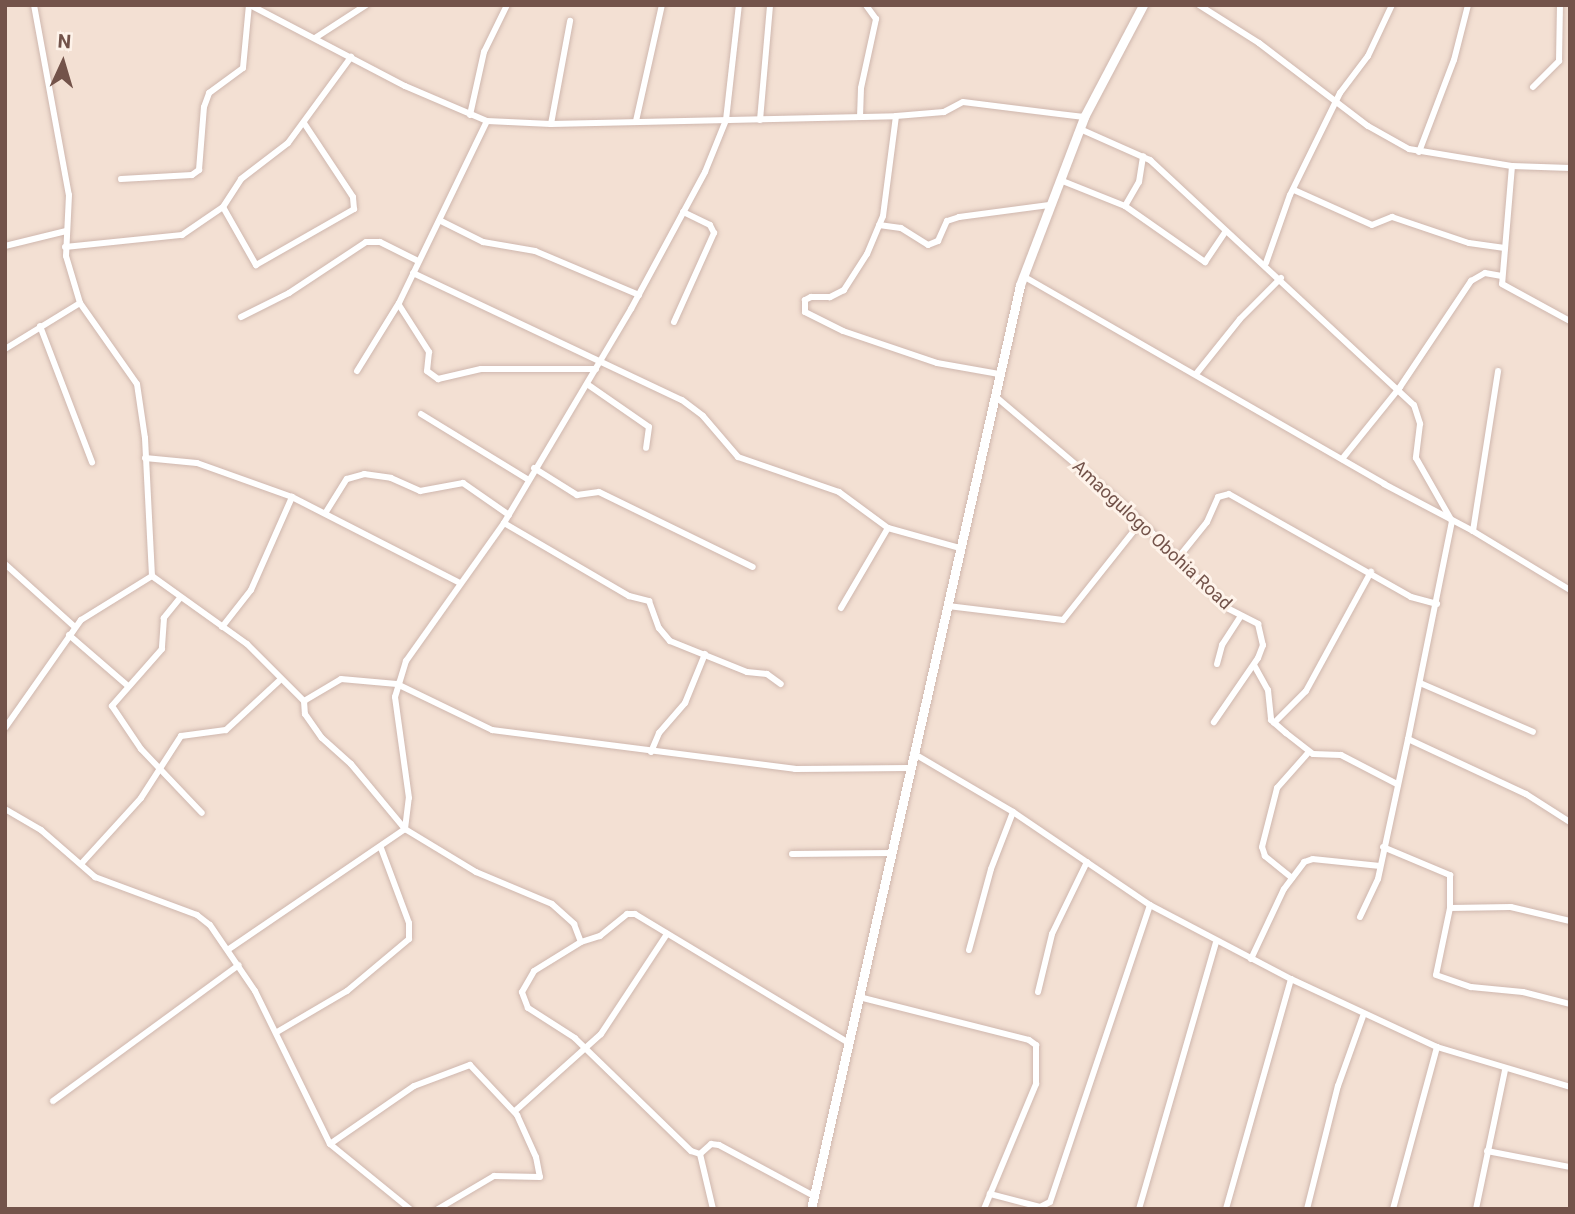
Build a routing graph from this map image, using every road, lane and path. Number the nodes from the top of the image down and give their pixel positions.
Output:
1 (34, 5) edge
2 (250, 5) edge
3 (366, 5) edge
4 (508, 5) edge
5 (662, 5) edge
6 (739, 5) edge
7 (770, 5) edge
8 (866, 5) edge
9 (1143, 5) edge
10 (1199, 5) edge
11 (1392, 5) edge
12 (1468, 5) edge
13 (1560, 5) edge
14 (570, 21) dead end
15 (315, 38) junction
16 (351, 57) junction
17 (1533, 87) dead end
18 (1338, 101) junction
19 (470, 116) junction
20 (896, 116) junction
21 (860, 117) junction
22 (1084, 117) junction
23 (726, 120) junction
24 (760, 120) junction
25 (487, 121) junction
26 (636, 121) junction
27 (304, 123) junction
28 (551, 124) junction
29 (1080, 128) junction
30 (1419, 152) junction
31 (1143, 156) junction
32 (1512, 166) junction
33 (1570, 168) edge
34 (121, 179) dead end
35 (1059, 180) junction
36 (1294, 190) junction
37 (1049, 205) junction
38 (1125, 206) junction
39 (223, 207) junction
40 (683, 212) junction
41 (441, 221) junction
42 (880, 225) junction
43 (66, 231) junction
44 (1225, 232) junction
45 (5, 246) edge
46 (65, 247) junction
47 (1505, 248) junction
48 (418, 261) junction
49 (1266, 263) junction
50 (413, 273) junction
51 (1023, 276) junction
52 (1502, 276) junction
53 (1281, 278) junction
54 (639, 295) junction
55 (80, 303) junction
56 (399, 303) junction
57 (241, 317) dead end
58 (1570, 321) edge
59 (674, 322) dead end
60 (40, 326) junction
61 (5, 349) edge
62 (602, 359) junction
63 (596, 369) junction
64 (357, 371) dead end
65 (1498, 371) dead end
66 (999, 374) junction
67 (1196, 374) junction
68 (587, 384) junction
69 (1400, 387) junction
70 (995, 396) junction
71 (421, 414) dead end
72 (646, 448) dead end
73 (145, 458) junction
74 (1342, 459) junction
75 (92, 462) dead end
76 (534, 468) junction
77 (527, 479) junction
78 (292, 497) junction
79 (326, 512) junction
80 (509, 515) junction
81 (1452, 521) junction
82 (1141, 522) junction
83 (504, 523) junction
84 (888, 528) junction
85 (1473, 531) junction
86 (960, 548) junction
87 (1178, 558) junction
88 (5, 564) edge
89 (753, 567) dead end
90 (1371, 572) junction
91 (152, 576) junction
92 (460, 583) junction
93 (1570, 590) edge
94 (180, 598) junction
95 (1437, 604) junction
96 (948, 606) junction
97 (841, 608) dead end
98 (1241, 616) junction
99 (75, 627) junction
100 (222, 627) junction
101 (69, 635) junction
102 (705, 654) junction
103 (1217, 664) dead end
104 (1254, 665) junction
105 (281, 679) junction
106 (1420, 683) junction
107 (397, 684) junction
108 (781, 684) dead end
109 (128, 686) junction
110 (304, 701) junction
111 (1214, 722) dead end
112 (1274, 723) junction
113 (5, 728) edge
114 (1533, 732) dead end
115 (1408, 739) junction
116 (651, 752) junction
117 (1309, 752) junction
118 (913, 753) junction
119 (909, 768) junction
120 (161, 771) junction
121 (1398, 784) junction
122 (5, 809) edge
123 (1013, 812) junction
124 (202, 813) dead end
125 (1570, 822) edge
126 (405, 830) junction
127 (1383, 847) junction
128 (382, 848) junction
129 (891, 853) junction
130 (792, 854) dead end
131 (1087, 862) junction
132 (81, 864) junction
133 (1380, 866) junction
134 (1292, 878) junction
135 (1150, 905) junction
136 (1450, 908) junction
137 (1360, 917) dead end
138 (1570, 920) edge
139 (667, 934) junction
140 (581, 942) junction
141 (1216, 943) junction
142 (229, 949) junction
143 (969, 950) dead end
144 (1251, 959) junction
145 (239, 965) junction
146 (1291, 979) junction
147 (1038, 992) dead end
148 (859, 997) junction
149 (1570, 1004) edge
150 (1363, 1016) junction
151 (277, 1032) junction
152 (849, 1043) junction
153 (1437, 1047) junction
154 (587, 1049) junction
155 (1506, 1070) junction
156 (1570, 1087) edge
157 (53, 1101) dead end
158 (514, 1111) junction
159 (330, 1144) junction
160 (1487, 1151) junction
161 (700, 1154) junction
162 (1570, 1167) edge
163 (990, 1194) junction
164 (814, 1196) junction
165 (407, 1206) edge
166 (1045, 1207) edge
167 (397, 1209) edge
168 (438, 1209) edge
169 (713, 1209) edge
170 (811, 1209) edge
171 (984, 1209) edge
172 (1139, 1209) edge
173 (1226, 1209) edge
174 (1307, 1209) edge
175 (1393, 1209) edge
176 (1476, 1209) edge

1 - 43 street
2 - 15 street
2 - 34 street
3 - 15 street
4 - 19 street
5 - 26 street
6 - 23 street
7 - 24 street
8 - 21 street
9 - 22 street
10 - 18 street
11 - 18 street
12 - 30 street
13 - 17 street
14 - 28 street
15 - 16 street
16 - 19 street
16 - 27 street
18 - 30 street
18 - 36 street
19 - 25 street
20 - 21 street
20 - 22 street
20 - 42 street
21 - 24 street
22 - 29 street
23 - 24 street
23 - 26 street
23 - 40 street
25 - 28 street
25 - 41 street
26 - 28 street
27 - 39 street
27 - 39 street
29 - 31 street
29 - 35 street
30 - 32 street
31 - 38 street
31 - 44 street
32 - 33 street
32 - 47 street
35 - 37 street
35 - 38 street
36 - 47 street
36 - 49 street
37 - 42 street
37 - 51 street
38 - 44 street
39 - 46 street
40 - 54 street
40 - 59 street
41 - 48 street
41 - 54 street
42 - 66 street
43 - 45 street
43 - 46 street
44 - 49 street
46 - 55 street
47 - 52 street
48 - 50 street
48 - 57 street
49 - 53 street
50 - 56 street
50 - 62 street
51 - 66 street
51 - 67 street
52 - 58 street
52 - 69 street
53 - 67 street
53 - 69 street
54 - 62 street
55 - 60 street
55 - 73 street
56 - 63 street
56 - 64 street
60 - 61 street
60 - 75 street
62 - 63 street
62 - 84 street
63 - 68 street
65 - 85 street
66 - 70 street
67 - 74 street
68 - 72 street
68 - 76 street
69 - 74 street
69 - 81 street
70 - 82 street, Amaogulogo Obohia Road
70 - 86 street
71 - 77 street
73 - 78 street
73 - 91 street
74 - 81 street
76 - 77 street
76 - 89 street
77 - 80 street
78 - 79 street
78 - 100 street
79 - 80 street
79 - 92 street
80 - 83 street
81 - 85 street
81 - 95 street
82 - 87 street, Amaogulogo Obohia Road
82 - 96 street
83 - 92 street
83 - 102 street
84 - 86 street
84 - 97 street
85 - 93 street
86 - 96 street
87 - 90 street
87 - 98 street, Amaogulogo Obohia Road
88 - 99 street
90 - 95 street
90 - 112 street
91 - 94 street
91 - 99 street
92 - 107 street
94 - 100 street
94 - 109 street
95 - 106 street
96 - 118 street
98 - 103 street
98 - 104 street, Amaogulogo Obohia Road
99 - 101 street
100 - 105 street
101 - 109 street
101 - 113 street
102 - 108 street
102 - 116 street
104 - 111 street, Amaogulogo Obohia Road
104 - 112 street
105 - 110 street
105 - 120 street
106 - 114 street
106 - 115 street
107 - 110 street
107 - 116 street
107 - 126 street
109 - 120 street
110 - 126 street
112 - 117 street
115 - 121 street
115 - 125 street
116 - 119 street
117 - 121 street
117 - 134 street
118 - 119 street
118 - 123 street
119 - 129 street
120 - 124 street
120 - 132 street
121 - 127 street
122 - 132 street
123 - 131 street
123 - 143 street
126 - 128 street
126 - 140 street
127 - 133 street
127 - 136 street
128 - 142 street
128 - 151 street
129 - 130 street
129 - 148 street
131 - 135 street
131 - 147 street
132 - 142 street
133 - 134 street
133 - 137 street
134 - 144 street
135 - 141 street
135 - 166 street
136 - 138 street
136 - 149 street
139 - 140 street
139 - 152 street
139 - 154 street
140 - 154 street
141 - 144 street
141 - 172 street
142 - 145 street
144 - 146 street
145 - 151 street
145 - 157 street
146 - 150 street
146 - 173 street
148 - 152 street
148 - 163 street
150 - 153 street
150 - 174 street
151 - 159 street
152 - 164 street
153 - 155 street
153 - 175 street
154 - 158 street
154 - 161 street
155 - 156 street
155 - 160 street
158 - 159 street
158 - 168 street
159 - 165 street
160 - 162 street
160 - 176 street
161 - 164 street
161 - 169 street
163 - 166 street
163 - 171 street
164 - 170 street
165 - 167 street

